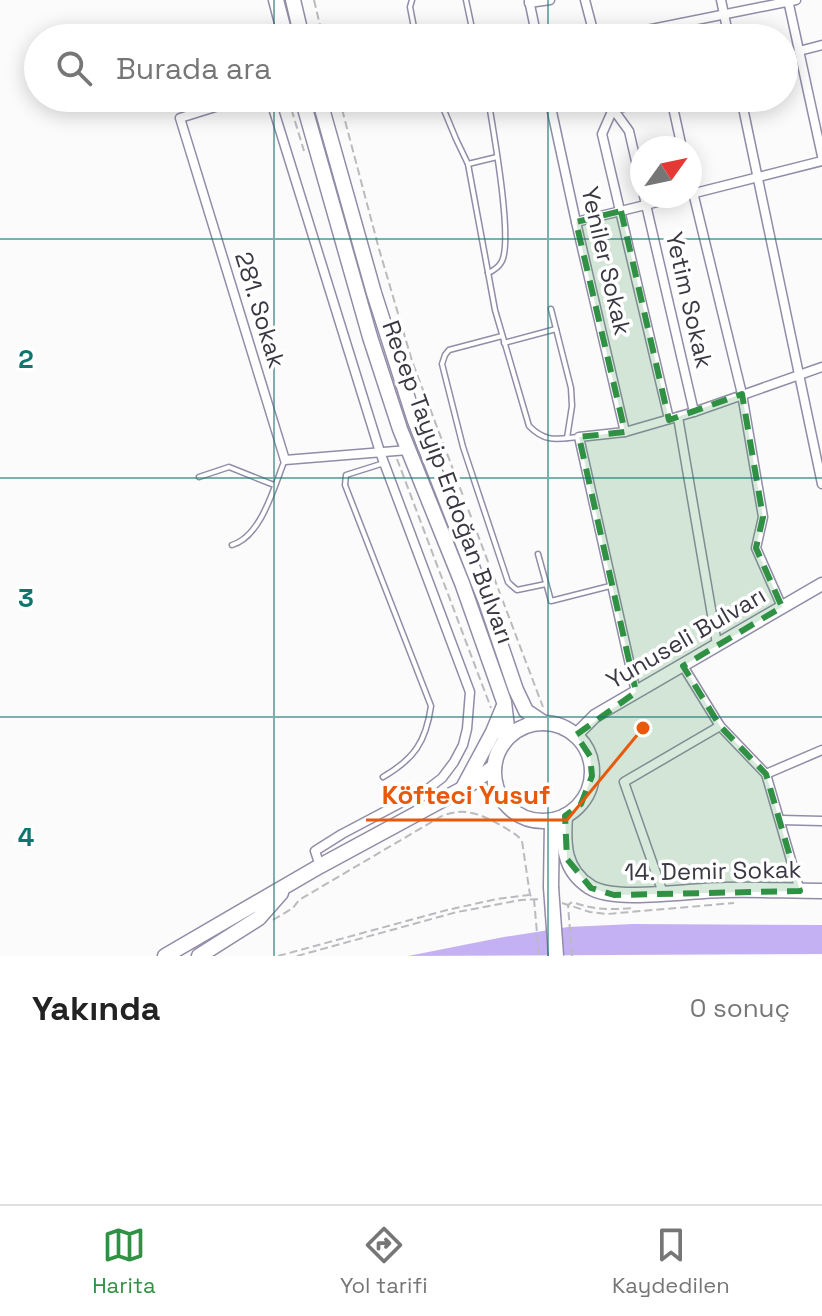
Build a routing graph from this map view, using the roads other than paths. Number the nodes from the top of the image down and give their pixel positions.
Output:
1 (276, 0) edge
2 (293, 0) edge
3 (412, 0) edge
4 (466, 0) edge
5 (550, 0) edge
6 (585, 0) edge
7 (721, 0) edge
8 (791, 1) edge
9 (529, 2) edge
10 (724, 14) junction
11 (683, 23) joint
12 (282, 24) edge
13 (299, 24) edge
14 (413, 24) edge
15 (471, 24) edge
16 (534, 24) edge
17 (591, 24) edge
18 (678, 24) edge
19 (726, 24) edge
20 (795, 24) edge
21 (798, 45) edge
22 (822, 45) edge
23 (799, 51) junction
24 (199, 112) edge
25 (274, 112) edge
26 (306, 112) edge
27 (323, 112) edge
28 (445, 112) edge
29 (490, 112) edge
30 (552, 112) edge
31 (612, 112) edge
32 (615, 112) edge
33 (672, 112) edge
34 (744, 112) edge
35 (630, 136) edge
36 (679, 136) edge
37 (497, 157) junction
38 (822, 159) edge
39 (468, 164) junction
40 (757, 177) junction
41 (702, 191) edge
42 (630, 207) edge
43 (647, 208) edge
44 (696, 208) edge
45 (621, 211) junction
46 (576, 222) junction
47 (488, 273) junction
48 (551, 309) dead end
49 (556, 329) junction
50 (502, 336) junction
51 (504, 343) junction
52 (822, 367) edge
53 (799, 374) junction
54 (742, 394) junction
55 (694, 412) junction
56 (674, 418) junction
57 (625, 432) junction
58 (579, 437) junction
59 (567, 438) junction
60 (408, 450) junction
61 (380, 452) junction
62 (285, 460) junction
63 (384, 463) junction
64 (199, 477) dead end
65 (822, 484) edge
66 (274, 485) junction
67 (232, 545) dead end
68 (538, 554) dead end
69 (546, 584) junction
70 (822, 584) edge
71 (613, 585) junction
72 (782, 607) junction
73 (717, 644) junction
74 (683, 666) junction
75 (636, 692) junction
76 (504, 704) junction
77 (545, 718) junction
78 (720, 726) junction
79 (576, 735) junction
80 (504, 742) junction
81 (822, 750) edge
82 (494, 767) junction
83 (766, 774) junction
84 (383, 777) dead end
85 (461, 789) junction
86 (559, 818) junction
87 (781, 820) junction
88 (822, 821) edge
89 (320, 866) junction
90 (289, 884) junction
91 (800, 891) junction
92 (822, 891) edge
93 (663, 893) junction
94 (165, 956) edge
95 (199, 956) edge
96 (556, 956) edge

1 - 12 main road
2 - 13 main road
3 - 14 lane
4 - 15 lane
5 - 9 street
6 - 17 street
7 - 10 street
8 - 10 street
8 - 20 street
9 - 16 street
10 - 11 street
10 - 19 street
11 - 18 street
21 - 23 street
22 - 23 street
23 - 38 street
24 - 62 street, 281. Sokak
25 - 61 street
26 - 60 main road, Recep Tayyip Erdoğan Bulvarı
27 - 77 main road, Recep Tayyip Erdoğan Bulvarı
28 - 39 lane
29 - 37 lane
30 - 46 street, Yeniler Sokak
31 - 45 street
32 - 35 street
33 - 36 street
34 - 40 street
37 - 39 lane
37 - 47 lane
38 - 40 street
39 - 47 lane
40 - 41 street
40 - 53 street
42 - 45 street
43 - 55 street, Yetim Sokak
44 - 54 street
45 - 46 street
45 - 56 street
46 - 57 street, Yeniler Sokak
47 - 50 lane
48 - 49 lane
49 - 51 lane
49 - 59 lane
50 - 51 lane
50 - 69 lane
51 - 59 lane
52 - 53 street
53 - 54 street
53 - 65 street
54 - 55 street
54 - 72 street
55 - 56 street
56 - 57 street
56 - 73 street
57 - 58 street
58 - 59 lane
58 - 71 street
60 - 61 street
60 - 76 main road, Recep Tayyip Erdoğan Bulvarı
61 - 62 street
61 - 63 street
62 - 66 lane
63 - 84 lane
63 - 89 street
64 - 66 lane
66 - 67 lane
68 - 69 lane
69 - 71 lane
70 - 72 main road, Yunuseli Bulvarı
71 - 75 street
72 - 73 main road, Yunuseli Bulvarı
73 - 74 main road, Yunuseli Bulvarı
74 - 75 main road, Yunuseli Bulvarı
74 - 78 street
75 - 79 main road, Yunuseli Bulvarı
76 - 80 main road, Recep Tayyip Erdoğan Bulvarı
76 - 85 main road
77 - 79 main road
77 - 80 main road
78 - 83 street
78 - 93 street
79 - 86 main road
80 - 82 main road
81 - 83 street
82 - 85 main road
82 - 86 main road
83 - 87 street
85 - 89 main road
86 - 93 main road, 14. Demir Sokak
86 - 96 main road, bridge
87 - 88 street
87 - 91 street
89 - 90 main road
90 - 94 main road
90 - 95 main road
91 - 92 main road, 14. Demir Sokak
91 - 93 main road, 14. Demir Sokak

